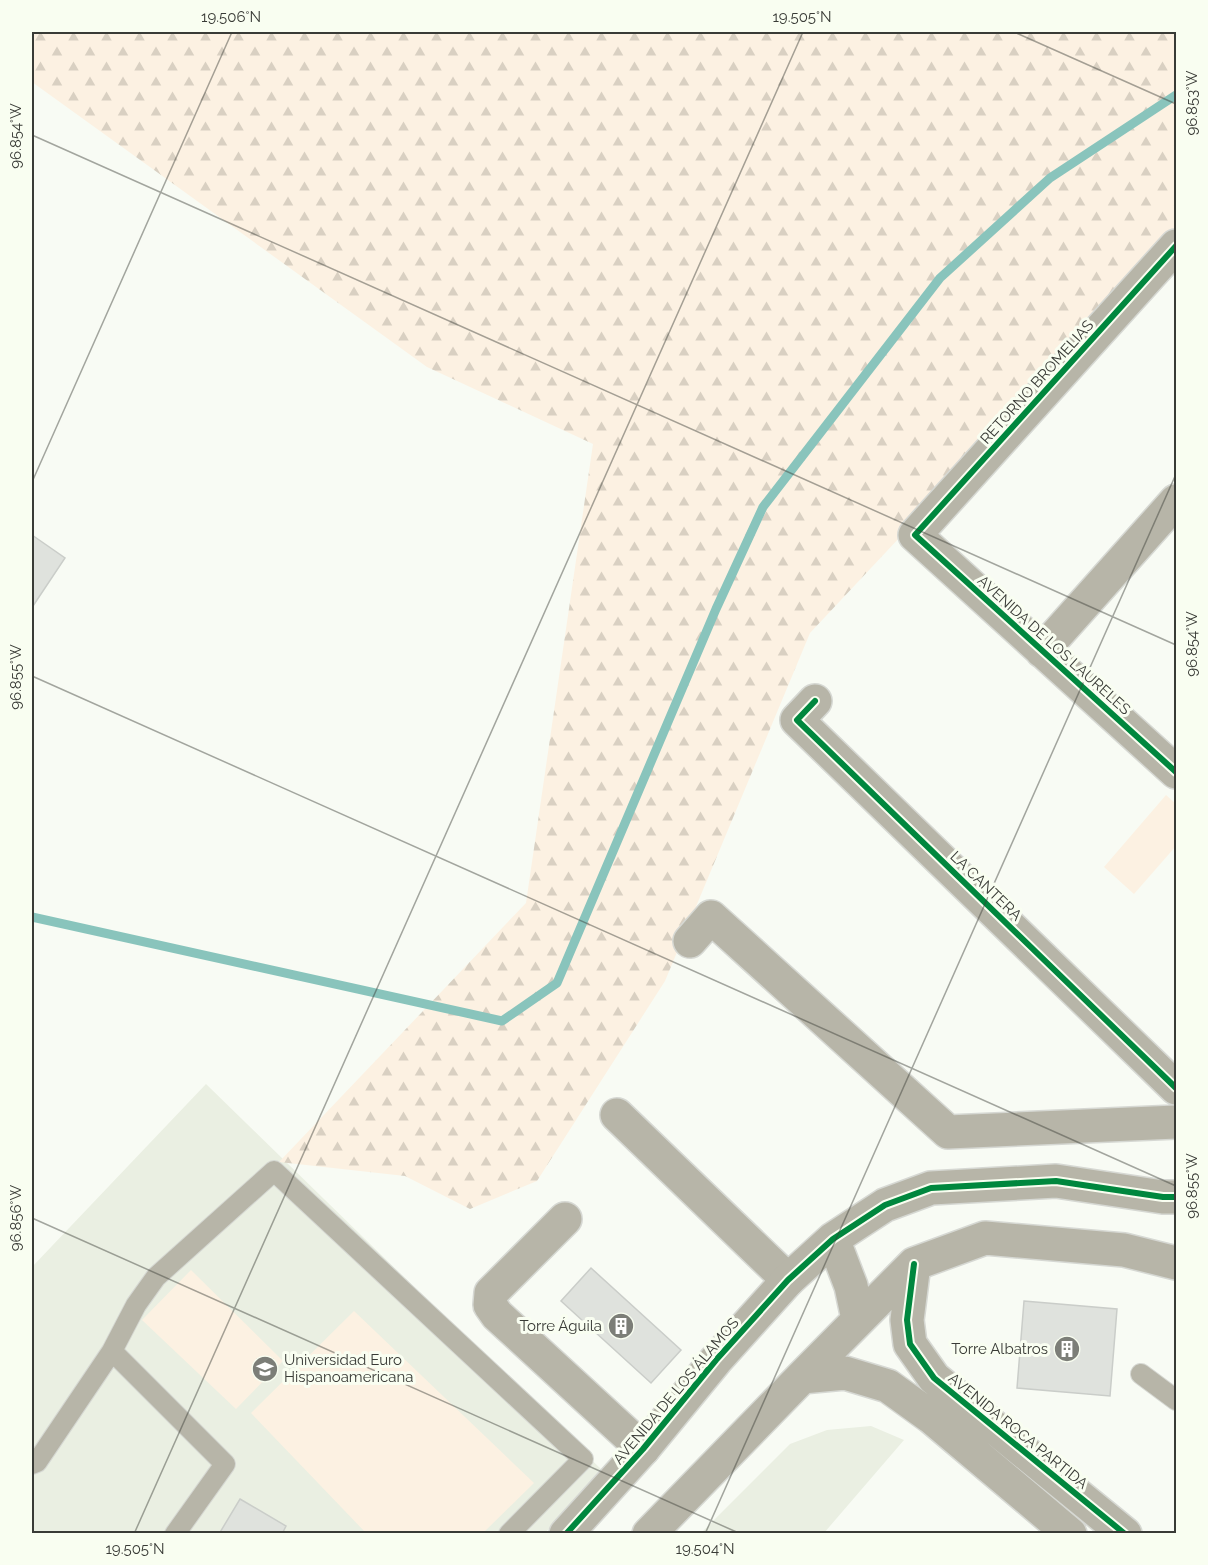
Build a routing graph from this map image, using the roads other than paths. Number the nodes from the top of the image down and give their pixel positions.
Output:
1 (1176, 246) edge
2 (1176, 501) edge
3 (915, 535) joint
4 (1042, 651) junction
5 (815, 701) dead end
6 (1176, 772) edge
7 (690, 941) dead end
8 (1176, 1088) edge
9 (617, 1115) dead end
10 (1176, 1122) edge
11 (1176, 1197) edge
12 (565, 1219) dead end
13 (833, 1239) junction
14 (914, 1264) junction
15 (1176, 1265) edge
16 (788, 1280) junction
17 (858, 1319) junction
18 (112, 1351) junction
19 (1141, 1374) dead end
20 (802, 1377) junction
21 (1176, 1400) edge
22 (643, 1449) junction
23 (33, 1466) edge
24 (175, 1533) edge
25 (509, 1533) edge
26 (566, 1533) edge
27 (649, 1533) edge
28 (1070, 1533) edge
29 (1125, 1533) edge

1 - 3 street, RETORNO BROMELIAS
2 - 4 street
3 - 4 street, AVENIDA DE LOS LAURELES
4 - 6 street, AVENIDA DE LOS LAURELES
5 - 8 street, LA CANTERA
7 - 10 street
9 - 16 street
11 - 13 street, AVENIDA DE LOS ÁLAMOS
12 - 22 street
13 - 16 street, AVENIDA DE LOS ÁLAMOS
13 - 17 street
14 - 15 street
14 - 17 street
14 - 29 street, AVENIDA ROCA PARTIDA
16 - 22 street, AVENIDA DE LOS ÁLAMOS
17 - 20 street
18 - 23 lane
18 - 24 lane
18 - 25 lane
19 - 21 lane
20 - 27 street
20 - 28 street
22 - 26 street, AVENIDA DE LOS ÁLAMOS

